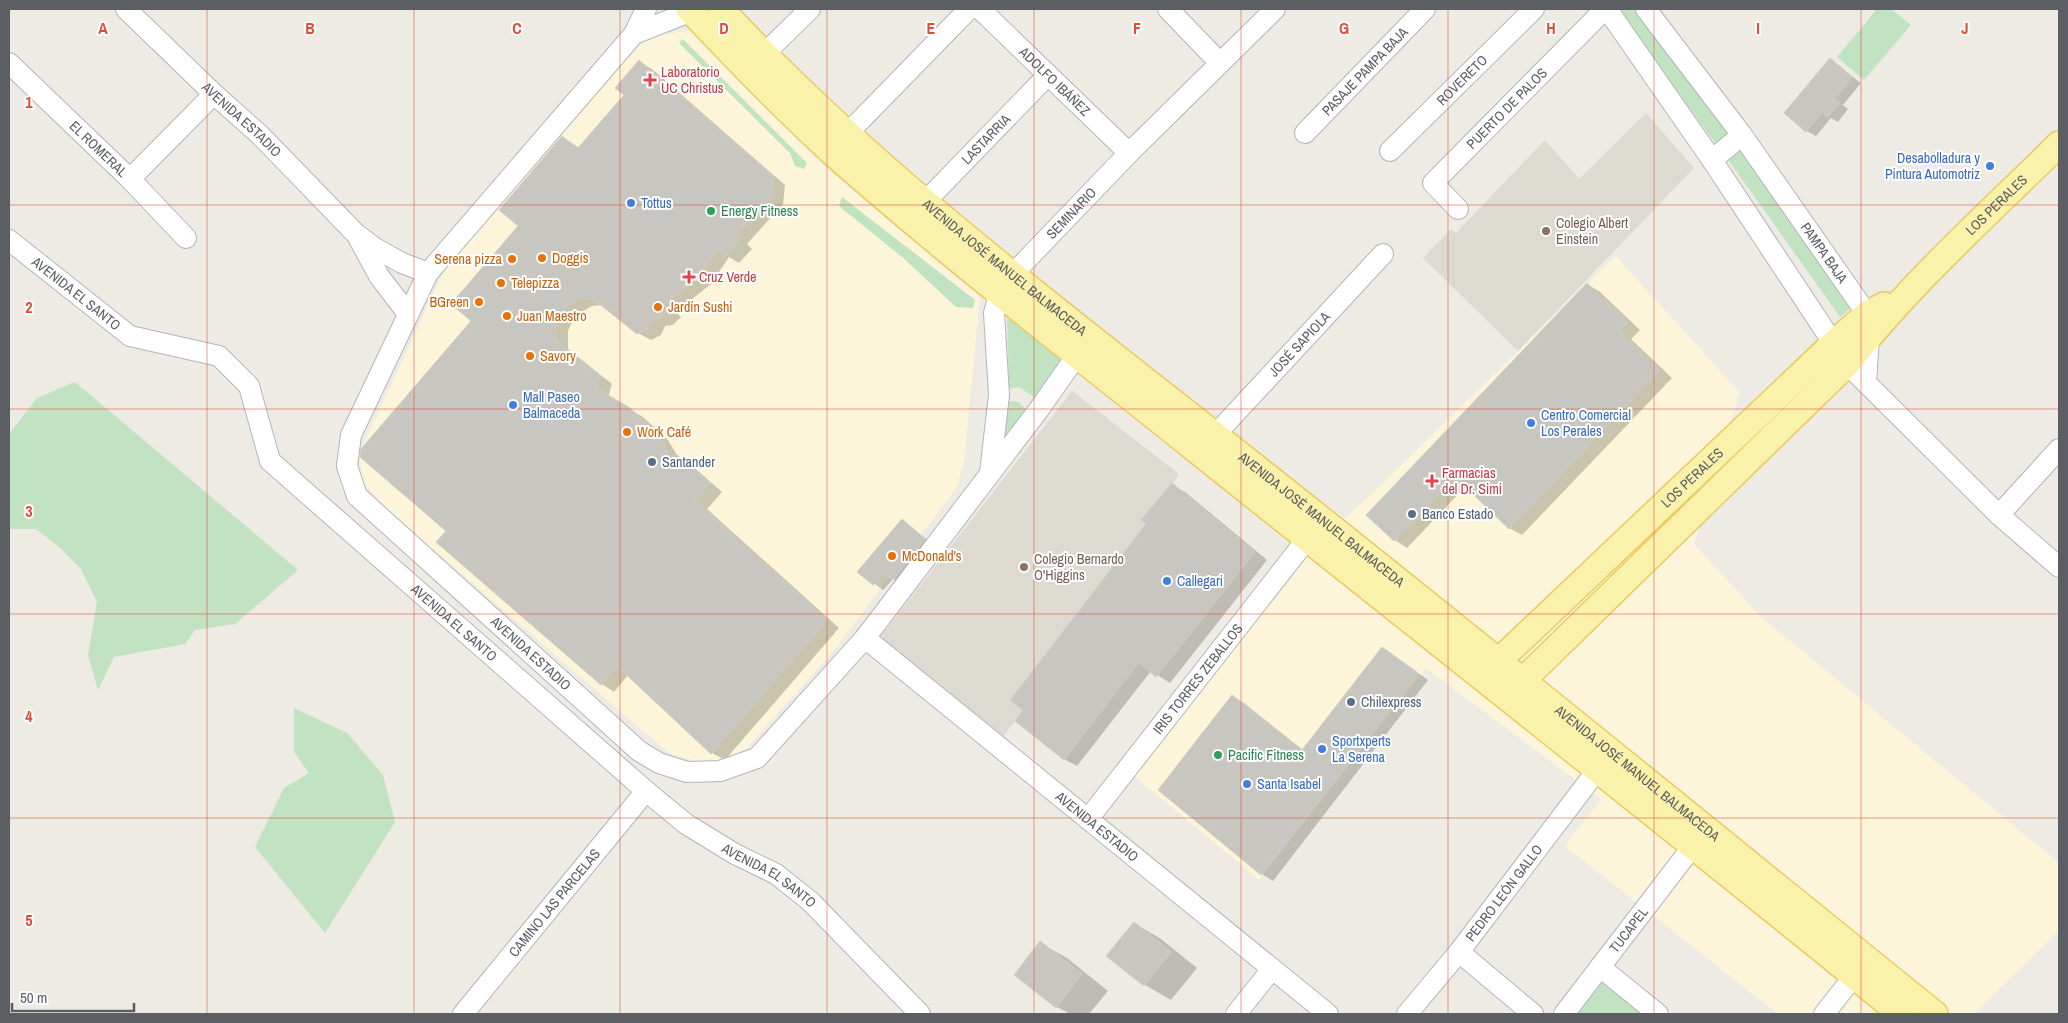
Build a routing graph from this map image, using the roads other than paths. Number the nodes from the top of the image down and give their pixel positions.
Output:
1 (126, 9) edge
2 (646, 9) edge
3 (810, 9) edge
4 (969, 9) edge
5 (980, 9) edge
6 (1168, 9) edge
7 (1275, 9) edge
8 (1426, 9) edge
9 (1534, 9) edge
10 (1606, 9) edge
11 (1646, 9) edge
12 (704, 12) edge
13 (634, 34) junction
14 (764, 54) junction
15 (9, 62) edge
16 (1220, 62) junction
17 (1048, 75) junction
18 (214, 94) junction
19 (1305, 133) dead end
20 (847, 134) junction
21 (1742, 135) junction
22 (2059, 144) edge
23 (1390, 151) dead end
24 (1129, 153) junction
25 (1712, 160) junction
26 (130, 179) junction
27 (924, 203) junction
28 (1458, 209) dead end
29 (355, 233) junction
30 (186, 238) dead end
31 (9, 240) edge
32 (1383, 254) dead end
33 (428, 273) junction
34 (1006, 284) junction
35 (408, 314) junction
36 (1868, 325) junction
37 (1834, 343) junction
38 (1077, 355) junction
39 (1847, 364) junction
40 (1866, 383) junction
41 (1215, 435) junction
42 (2059, 449) edge
43 (990, 474) junction
44 (1999, 515) junction
45 (1307, 539) junction
46 (1627, 539) junction
47 (1643, 562) junction
48 (2059, 567) edge
49 (865, 638) junction
50 (1489, 670) junction
51 (1514, 689) junction
52 (1598, 769) junction
53 (646, 791) junction
54 (1088, 819) junction
55 (1693, 846) junction
56 (1459, 952) junction
57 (1600, 967) junction
58 (1272, 969) junction
59 (1854, 976) junction
60 (463, 1014) edge
61 (920, 1014) edge
62 (1236, 1014) edge
63 (1328, 1014) edge
64 (1407, 1014) edge
65 (1533, 1014) edge
66 (1564, 1014) edge
67 (1658, 1014) edge
68 (1824, 1014) edge
69 (1901, 1014) edge
70 (1935, 1014) edge

1 - 18 street, AVENIDA ESTADIO
2 - 13 street, AVENIDA ESTADIO
3 - 14 street
4 - 20 street
5 - 17 street, ADOLFO IBÁÑEZ
6 - 16 street
7 - 16 street, SEMINARIO
8 - 19 street, PASAJE PAMPA BAJA
9 - 23 street, ROVERETO
10 - 25 street
10 - 28 street, PUERTO DE PALOS
11 - 21 street, PAMPA BAJA
12 - 13 street, AVENIDA ESTADIO
12 - 14 main road, AVENIDA JOSÉ MANUEL BALMACEDA
12 - 34 main road, AVENIDA JOSÉ MANUEL BALMACEDA
13 - 33 street, AVENIDA ESTADIO
14 - 20 main road, AVENIDA JOSÉ MANUEL BALMACEDA
15 - 26 street, EL ROMERAL
16 - 24 street, SEMINARIO
17 - 24 street, ADOLFO IBÁÑEZ
17 - 27 street, LASTARRIA
18 - 26 street
18 - 29 street, AVENIDA ESTADIO
20 - 27 main road, AVENIDA JOSÉ MANUEL BALMACEDA
21 - 25 street
21 - 36 street, PAMPA BAJA
22 - 36 main road, LOS PERALES
24 - 34 street, SEMINARIO
25 - 37 street
26 - 30 street, EL ROMERAL
27 - 34 main road, AVENIDA JOSÉ MANUEL BALMACEDA
29 - 33 street, AVENIDA ESTADIO
29 - 35 street, AVENIDA ESTADIO
31 - 53 street, AVENIDA EL SANTO
32 - 41 street, JOSÉ SAPIOLA
33 - 35 street, AVENIDA ESTADIO
34 - 38 main road, AVENIDA JOSÉ MANUEL BALMACEDA
34 - 41 main road, AVENIDA JOSÉ MANUEL BALMACEDA
34 - 43 street
35 - 49 street, AVENIDA ESTADIO
36 - 37 main road, LOS PERALES
36 - 39 main road, LOS PERALES
36 - 40 street
37 - 39 street
37 - 46 main road, LOS PERALES
38 - 43 street, AVENIDA ESTADIO
38 - 45 main road, AVENIDA JOSÉ MANUEL BALMACEDA
39 - 40 street
39 - 47 main road, LOS PERALES
40 - 44 street
41 - 50 main road, AVENIDA JOSÉ MANUEL BALMACEDA
42 - 44 street
43 - 49 street, AVENIDA ESTADIO
44 - 48 street
45 - 50 main road, AVENIDA JOSÉ MANUEL BALMACEDA
45 - 54 street, IRIS TORRES ZEBALLOS
46 - 47 main road
46 - 50 main road, LOS PERALES
47 - 51 main road, LOS PERALES
49 - 54 street, AVENIDA ESTADIO
50 - 51 main road, AVENIDA JOSÉ MANUEL BALMACEDA
51 - 52 main road, AVENIDA JOSÉ MANUEL BALMACEDA
51 - 70 main road, AVENIDA JOSÉ MANUEL BALMACEDA
52 - 55 main road, AVENIDA JOSÉ MANUEL BALMACEDA
52 - 56 street, PEDRO LEÓN GALLO
53 - 60 street, CAMINO LAS PARCELAS
53 - 61 street, AVENIDA EL SANTO
54 - 58 street, AVENIDA ESTADIO
55 - 57 street, TUCAPEL
55 - 59 main road, AVENIDA JOSÉ MANUEL BALMACEDA
56 - 64 street, PEDRO LEÓN GALLO
56 - 65 street
57 - 66 street, TUCAPEL
57 - 67 street
58 - 62 street
58 - 63 street, AVENIDA ESTADIO
59 - 68 street
59 - 69 main road, AVENIDA JOSÉ MANUEL BALMACEDA

